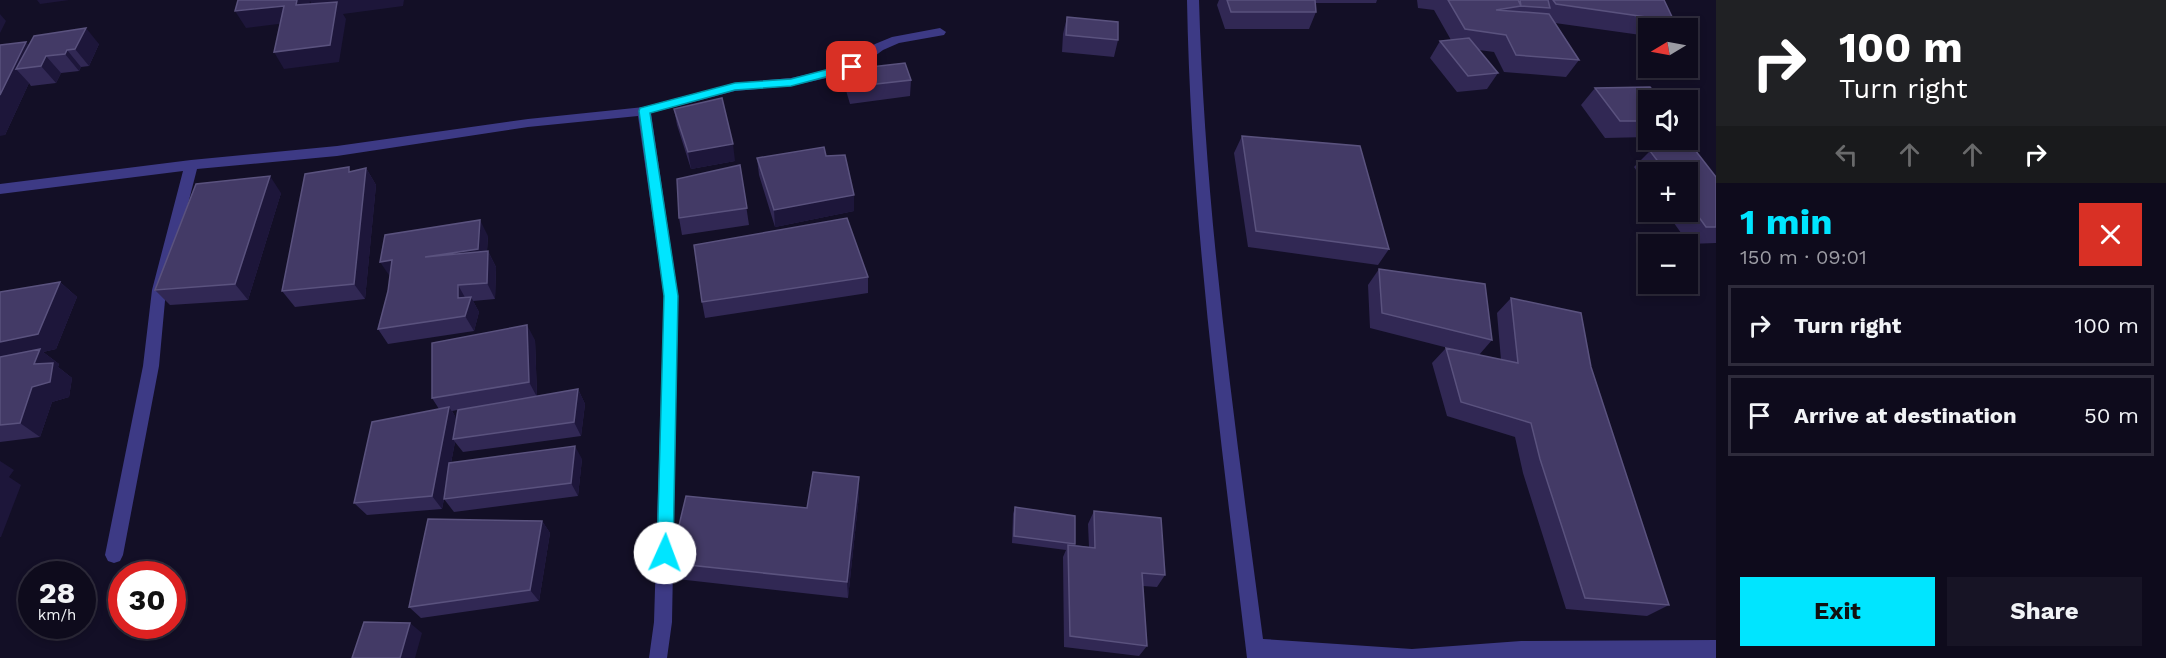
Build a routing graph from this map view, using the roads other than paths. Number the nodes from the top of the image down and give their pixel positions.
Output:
1 (1194, 0) edge
2 (940, 32) dead end
3 (644, 111) junction
4 (191, 165) junction
5 (0, 189) edge
6 (114, 555) dead end
7 (1716, 649) edge
8 (1255, 653) edge
9 (658, 658) edge
10 (1412, 658) edge

1 - 8 street
2 - 3 street
3 - 4 street
3 - 9 street
4 - 5 street
4 - 6 street
7 - 10 street
8 - 10 street

